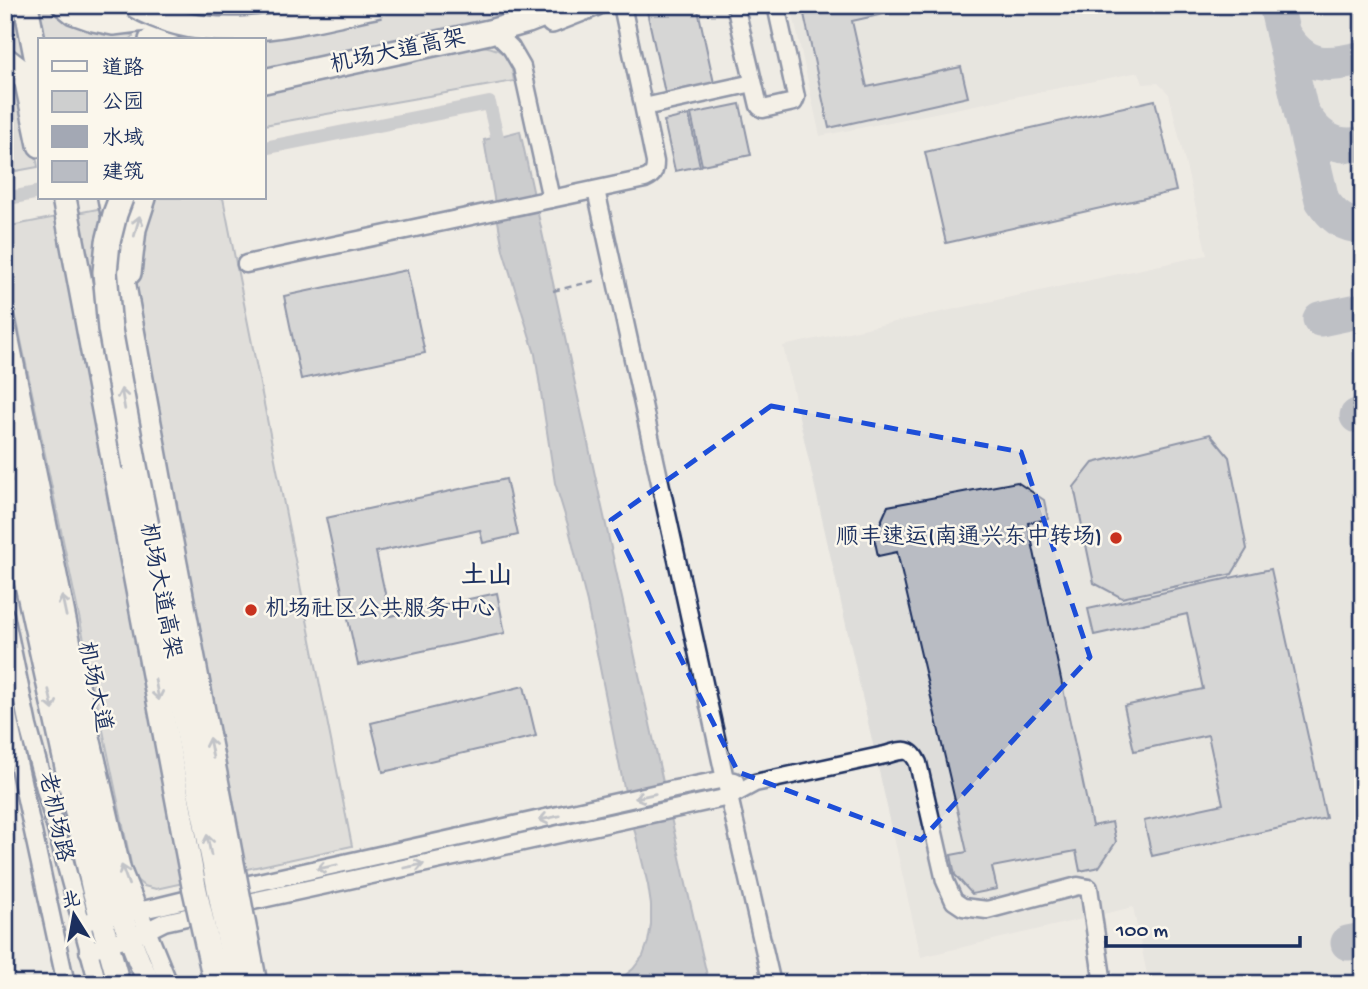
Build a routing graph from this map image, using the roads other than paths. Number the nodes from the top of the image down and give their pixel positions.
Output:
1 (26, 5) edge
2 (63, 5) edge
3 (134, 5) edge
4 (246, 5) edge
5 (379, 5) edge
6 (569, 5) edge
7 (595, 5) edge
8 (622, 5) edge
9 (735, 5) edge
10 (776, 5) edge
11 (218, 11) junction
12 (153, 38) edge
13 (501, 38) junction
14 (6, 60) edge
15 (38, 66) edge
16 (266, 81) edge
17 (753, 83) junction
18 (266, 91) edge
19 (643, 107) junction
20 (38, 135) edge
21 (596, 190) junction
22 (50, 200) edge
23 (64, 200) edge
24 (144, 200) edge
25 (546, 200) junction
26 (113, 201) edge
27 (246, 264) dead end
28 (81, 284) junction
29 (128, 303) junction
30 (5, 313) edge
31 (5, 396) edge
32 (5, 489) edge
33 (5, 615) edge
34 (5, 702) edge
35 (725, 779) junction
36 (755, 783) junction
37 (729, 797) junction
38 (110, 917) junction
39 (138, 934) junction
40 (98, 948) junction
41 (66, 984) edge
42 (98, 984) edge
43 (119, 984) edge
44 (150, 984) edge
45 (169, 984) edge
46 (216, 984) edge
47 (238, 984) edge
48 (256, 984) edge
49 (772, 984) edge
50 (1104, 984) edge

1 - 15 highway
2 - 11 main road
3 - 5 highway, bridge
4 - 11 main road
6 - 16 highway, 机场大道高架
7 - 13 main road
8 - 19 street
9 - 17 street
10 - 17 street
11 - 12 main road
13 - 18 main road
13 - 25 street
14 - 20 highway
17 - 19 street
19 - 21 street
21 - 25 street
21 - 35 street
22 - 28 highway
23 - 28 highway
29 -> 24 main road
25 - 27 street
26 - 29 main road
47 -> 26 highway, 机场大道高架, bridge
28 -> 46 highway, bridge
48 -> 29 main road, bridge
38 -> 30 street
31 - 38 main road, 机场大道
32 -> 38 main road, 机场大道
33 - 38 street
34 - 41 street, 老机场路
35 - 36 street
35 - 37 street
35 -> 38 street
36 - 37 street
36 - 50 street
39 -> 37 street
37 - 49 street
38 - 39 main road, 机场大道
38 - 40 main road, 机场大道
39 - 40 street
39 - 44 main road, 机场大道
39 - 45 street
40 - 42 street
40 - 43 main road, 机场大道

